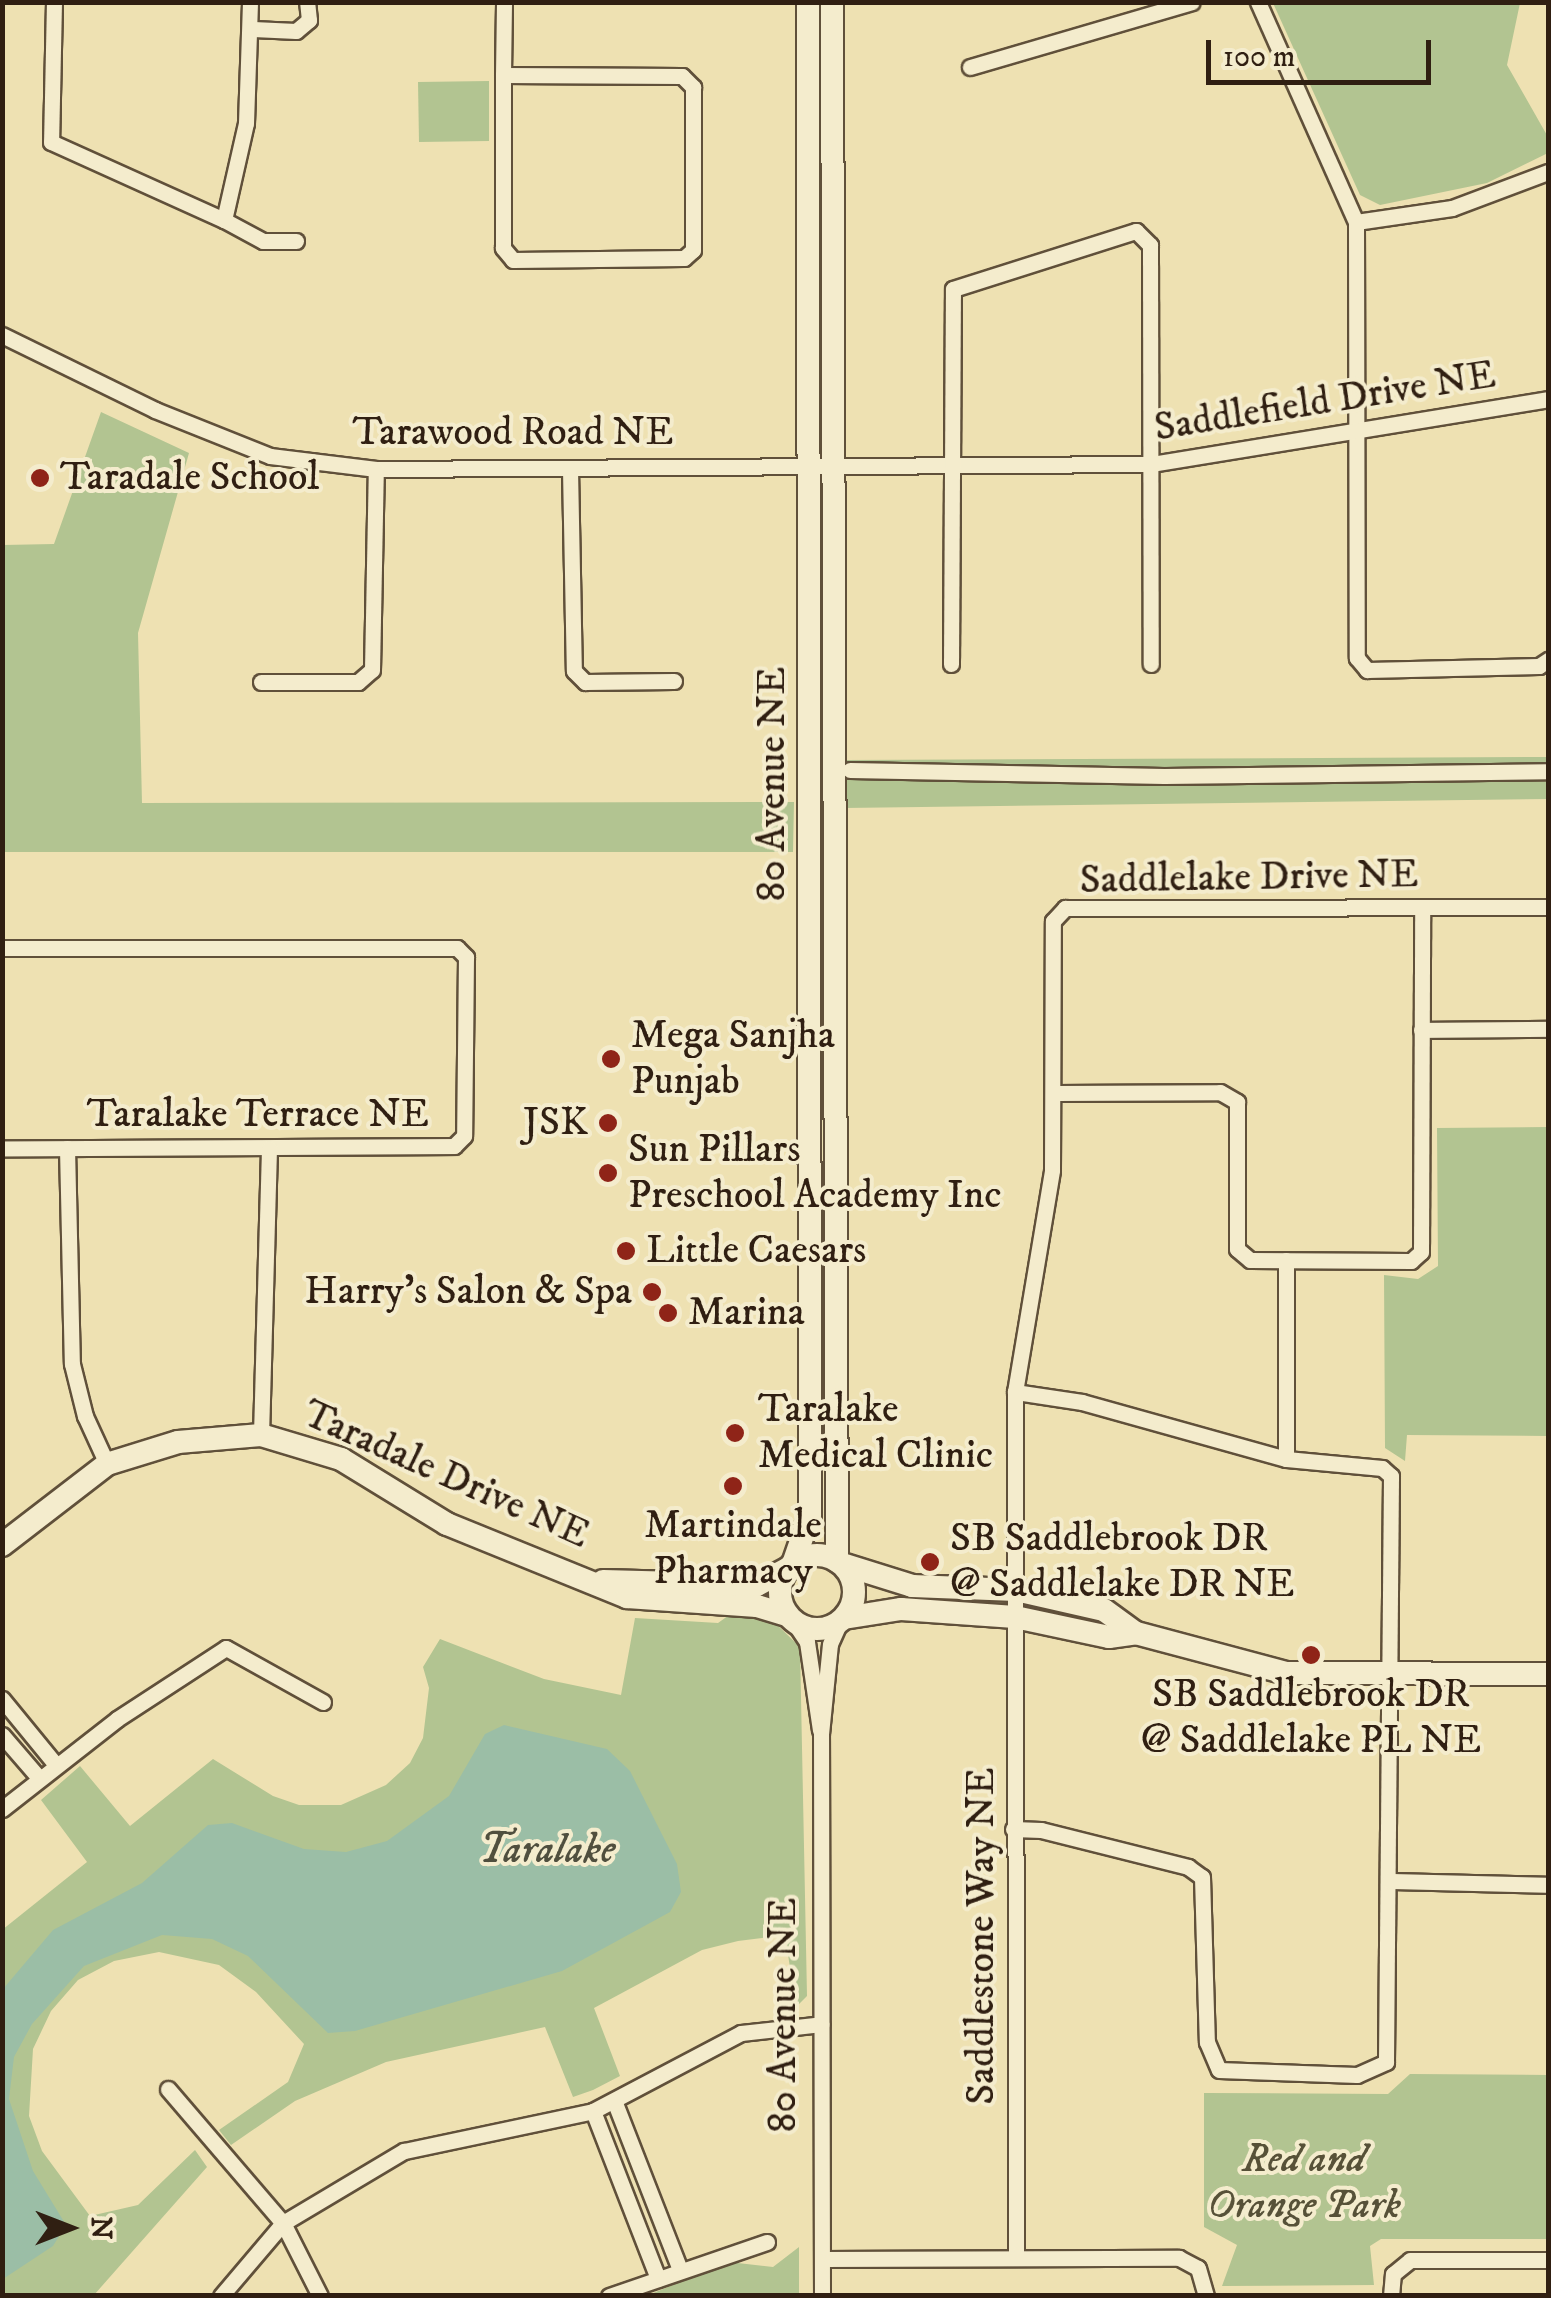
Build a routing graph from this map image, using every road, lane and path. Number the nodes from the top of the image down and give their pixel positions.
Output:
1 (54, 2) edge
2 (250, 2) edge
3 (308, 2) edge
4 (504, 2) edge
5 (808, 2) edge
6 (832, 2) edge
7 (1192, 2) edge
8 (1258, 2) edge
9 (252, 29) junction
10 (970, 67) dead end
11 (503, 75) junction
12 (1548, 172) edge
13 (224, 220) junction
14 (1356, 222) junction
15 (296, 242) dead end
16 (2, 336) edge
17 (1548, 399) edge
18 (1360, 432) junction
19 (954, 464) junction
20 (1152, 464) junction
21 (822, 465) junction
22 (376, 469) junction
23 (570, 469) junction
24 (1548, 660) edge
25 (952, 664) dead end
26 (1151, 664) dead end
27 (674, 681) dead end
28 (260, 682) dead end
29 (850, 770) dead end
30 (1548, 770) edge
31 (1548, 907) edge
32 (1422, 908) junction
33 (2, 948) edge
34 (1548, 1029) edge
35 (1421, 1030) junction
36 (1056, 1093) junction
37 (2, 1148) edge
38 (67, 1148) junction
39 (269, 1148) junction
40 (1286, 1260) junction
41 (1015, 1392) junction
42 (261, 1436) junction
43 (1286, 1460) junction
44 (107, 1464) junction
45 (2, 1545) edge
46 (839, 1562) junction
47 (791, 1565) junction
48 (589, 1581) junction
49 (1016, 1590) junction
50 (1015, 1617) junction
51 (790, 1618) junction
52 (842, 1620) junction
53 (1136, 1633) junction
54 (1548, 1674) edge
55 (1388, 1677) junction
56 (2, 1700) edge
57 (323, 1702) dead end
58 (821, 1734) junction
59 (2, 1735) edge
60 (56, 1765) junction
61 (38, 1778) junction
62 (2, 1809) edge
63 (1013, 1829) junction
64 (1389, 1882) junction
65 (1548, 1885) edge
66 (822, 2024) junction
67 (168, 2089) dead end
68 (614, 2103) junction
69 (594, 2111) junction
70 (283, 2224) junction
71 (767, 2242) dead end
72 (1016, 2256) junction
73 (822, 2259) junction
74 (1548, 2260) edge
75 (680, 2270) junction
76 (658, 2279) junction
77 (221, 2296) edge
78 (320, 2296) edge
79 (610, 2296) edge
80 (822, 2296) edge
81 (1206, 2296) edge
82 (1390, 2296) edge

1 - 13 street
2 - 9 street
3 - 9 street
4 - 11 street
5 - 21 street, 80 Avenue NE
6 - 21 street, 80 Avenue NE
7 - 10 street
8 - 14 street
9 - 13 street
11 - 11 street
12 - 14 street
13 - 15 street
14 - 18 street
16 - 22 street, Tarawood Road NE
17 - 18 street, Saddlefield Drive NE
18 - 20 street, Saddlefield Drive NE
18 - 24 street
19 - 20 street, Saddlefield Drive NE
19 - 20 street
19 - 21 street, Saddlefield Drive NE
19 - 25 street
20 - 26 street
21 - 23 street, Tarawood Road NE
21 - 46 street, 80 Avenue NE
21 - 47 street, 80 Avenue NE
22 - 23 street, Tarawood Road NE
22 - 28 street
23 - 27 street
29 - 30 street
31 - 32 street, Saddlelake Drive NE
32 - 35 street
32 - 36 street, Saddlelake Drive NE
33 - 39 street, Taralake Terrace NE
34 - 35 street
35 - 40 street
36 - 40 street
36 - 41 street, Saddlelake Drive NE
37 - 38 street, Taralake Terrace NE
38 - 39 street, Taralake Terrace NE
38 - 44 street
39 - 42 street
40 - 43 street
41 - 43 street
41 - 49 street, Saddlelake Drive NE
42 - 44 street, Taradale Drive NE
42 - 48 street, Taradale Drive NE
43 - 55 street
44 - 45 street, Taradale Drive NE
46 - 47 street
46 - 49 street
46 - 52 street
47 - 48 street, Taradale Drive NE
47 - 51 street
48 - 51 street, Taradale Drive NE
49 - 50 street, Saddlelake Drive NE
49 - 53 street
50 - 52 street
50 - 53 street
50 - 63 street, Saddlestone Way NE
51 - 52 street
51 - 58 street, 80 Avenue NE
52 - 58 street, 80 Avenue NE
53 - 55 street
54 - 55 street
55 - 64 street
56 - 60 street
57 - 60 street
58 - 66 street, 80 Avenue NE
59 - 61 street
60 - 61 street
61 - 62 street
63 - 64 street
63 - 72 street, Saddlestone Way NE
64 - 65 street
66 - 68 street
66 - 73 street, 80 Avenue NE
67 - 70 street
68 - 69 street
68 - 75 street
69 - 70 street
69 - 76 street
70 - 77 street
70 - 78 street
71 - 75 street
72 - 73 street
72 - 81 street
73 - 80 street, 80 Avenue NE
74 - 82 street
75 - 76 street
76 - 79 street

